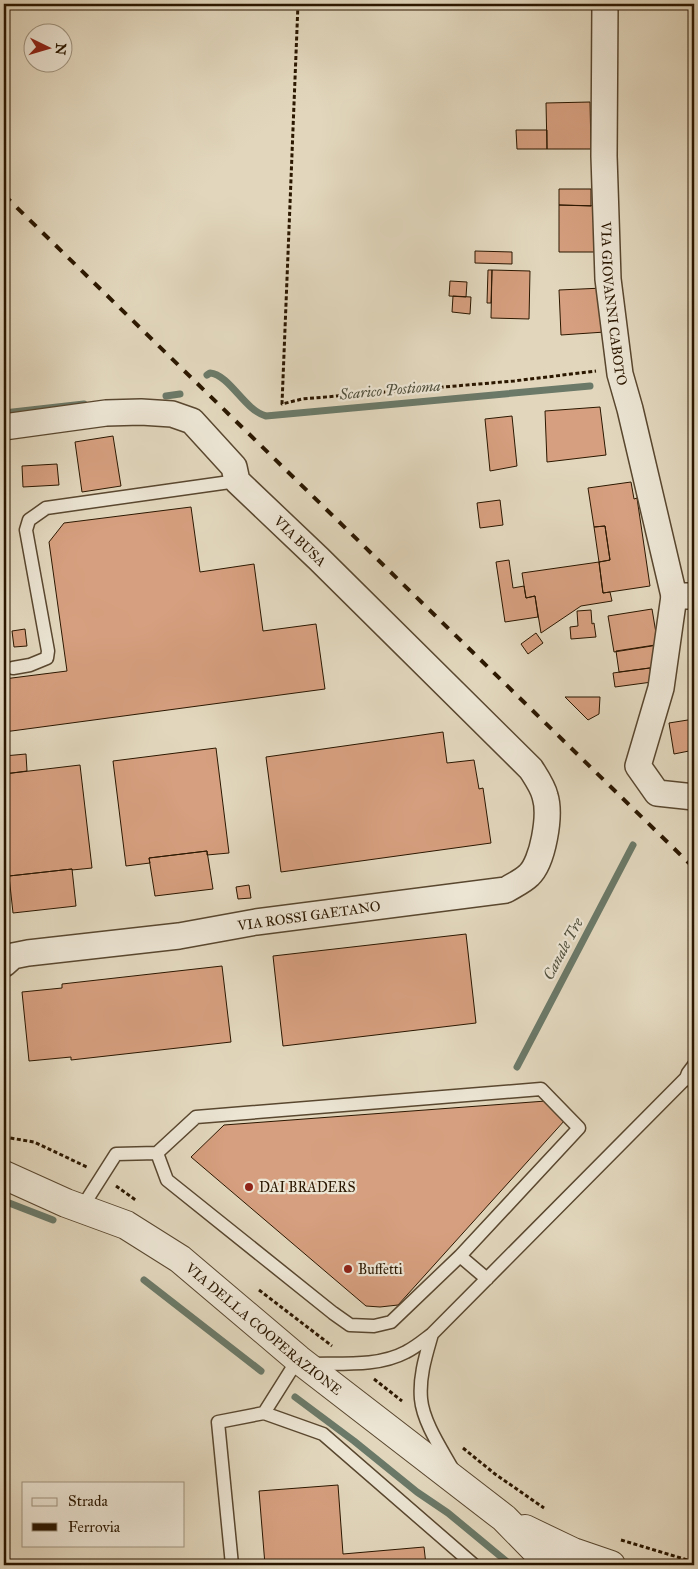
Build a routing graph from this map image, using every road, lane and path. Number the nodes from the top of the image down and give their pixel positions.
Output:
1 (298, 4) edge
2 (605, 4) edge
3 (620, 374) junction
4 (4, 426) edge
5 (237, 481) junction
6 (684, 596) edge
7 (13, 668) dead end
8 (545, 795) joint
9 (694, 797) edge
10 (4, 964) edge
11 (694, 1065) edge
12 (690, 1080) edge
13 (4, 1137) edge
14 (157, 1153) junction
15 (87, 1167) dead end
16 (4, 1175) edge
17 (81, 1208) junction
18 (460, 1256) junction
19 (487, 1279) junction
20 (432, 1334) junction
21 (301, 1361) junction
22 (368, 1375) dead end
23 (405, 1404) dead end
24 (264, 1413) junction
25 (460, 1446) dead end
26 (463, 1486) junction
27 (551, 1512) dead end
28 (504, 1518) junction
29 (612, 1537) dead end
30 (694, 1562) edge
31 (232, 1565) edge
32 (474, 1565) edge
33 (550, 1565) edge
34 (611, 1565) edge

1 - 3 path
2 - 3 street, VIA GIOVANNI CABOTO
3 - 6 street, VIA GIOVANNI CABOTO
4 - 5 street, VIA BUSA
5 - 7 lane
5 - 8 street, VIA BUSA
6 - 9 street
8 - 10 street, VIA ROSSI GAETANO
11 - 12 lane
12 - 19 lane
13 - 15 path
14 - 17 lane
14 - 18 lane
14 - 18 lane
16 - 17 street, VIA DELLA COOPERAZIONE
17 - 21 street, VIA DELLA COOPERAZIONE
18 - 19 lane
19 - 20 lane
20 - 21 lane
20 - 26 lane
21 - 24 lane
21 - 26 street, VIA DELLA COOPERAZIONE
22 - 23 path
24 - 31 lane
24 - 32 lane
25 - 27 path
26 - 28 street, VIA DELLA COOPERAZIONE
28 - 33 street, VIA DELLA COOPERAZIONE
28 - 34 street, VIA DELLA COOPERAZIONE
29 - 30 path

